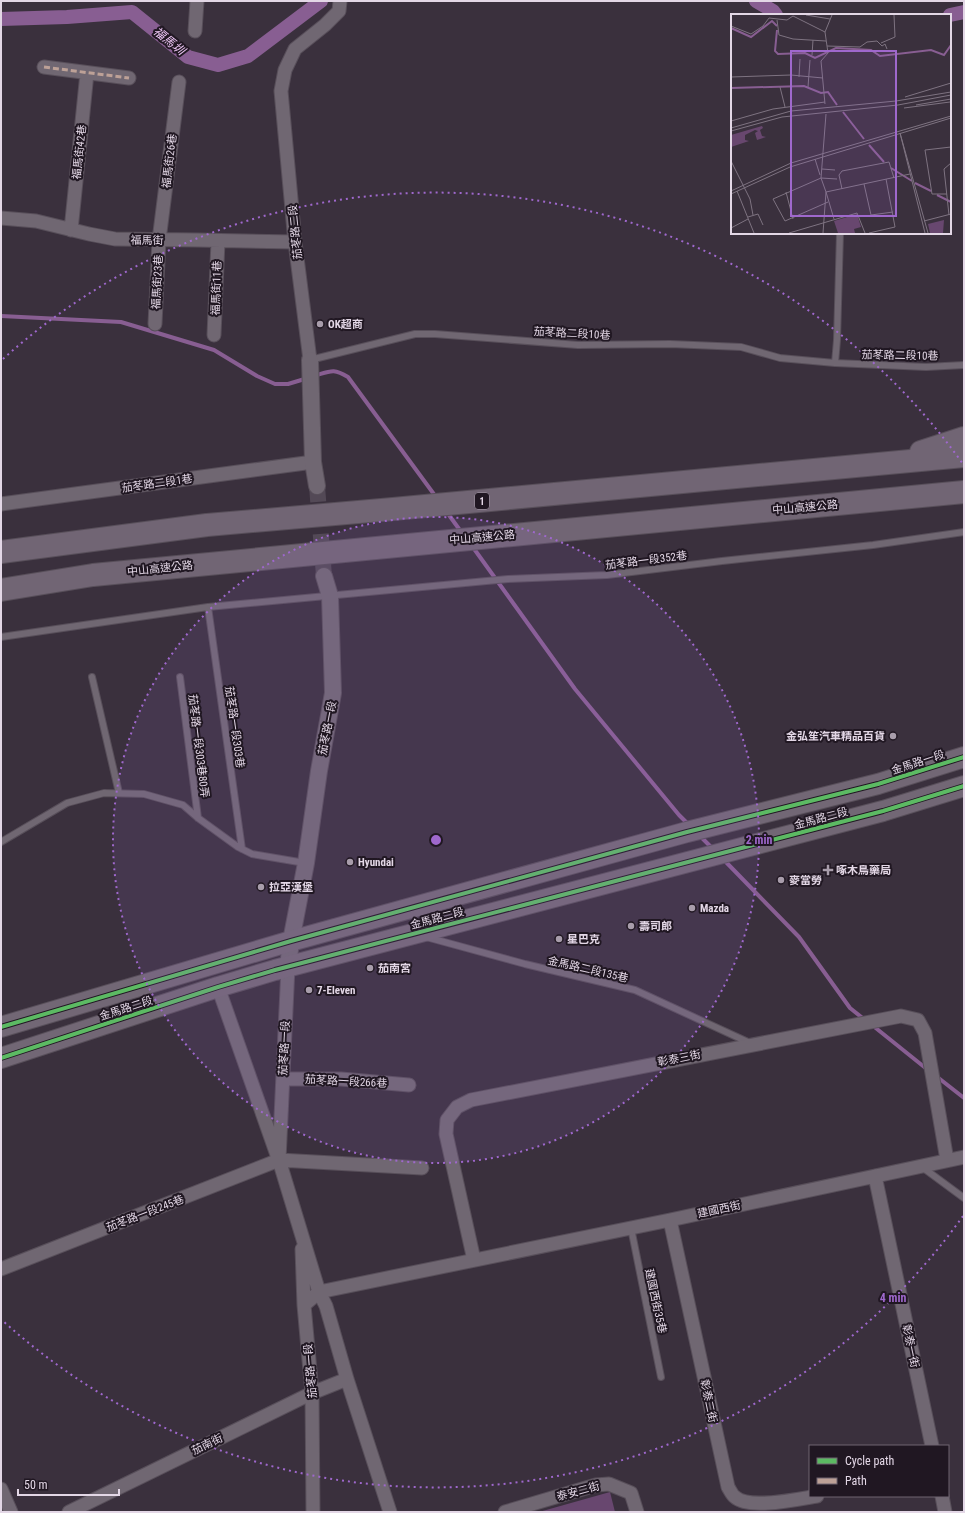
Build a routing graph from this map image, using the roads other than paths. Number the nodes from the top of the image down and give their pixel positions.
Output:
1 (197, 1) edge
2 (340, 1) edge
3 (195, 32) dead end
4 (44, 67) dead end
5 (88, 73) junction
6 (129, 78) dead end
7 (179, 82) dead end
8 (1, 218) edge
9 (72, 230) junction
10 (840, 234) edge
11 (159, 240) junction
12 (218, 240) junction
13 (295, 242) junction
14 (155, 324) dead end
15 (214, 335) dead end
16 (835, 362) junction
17 (964, 365) edge
18 (310, 372) junction
19 (964, 438) edge
20 (964, 456) edge
21 (313, 462) junction
22 (886, 464) junction
23 (317, 486) tunnel mouth
24 (964, 492) edge
25 (1, 504) edge
26 (964, 532) edge
27 (1, 552) edge
28 (324, 576) tunnel mouth
29 (1, 590) edge
30 (330, 596) junction
31 (208, 607) junction
32 (1, 637) edge
33 (92, 677) dead end
34 (180, 677) dead end
35 (964, 757) edge
36 (878, 784) joint
37 (964, 786) edge
38 (119, 793) junction
39 (198, 818) junction
40 (1, 842) edge
41 (242, 849) junction
42 (306, 864) junction
43 (412, 933) junction
44 (291, 941) junction
45 (288, 967) junction
46 (218, 987) junction
47 (1, 1028) edge
48 (752, 1044) junction
49 (1, 1058) edge
50 (283, 1079) junction
51 (409, 1085) dead end
52 (964, 1157) edge
53 (279, 1160) junction
54 (947, 1160) junction
55 (920, 1166) junction
56 (422, 1168) dead end
57 (875, 1176) junction
58 (964, 1198) edge
59 (670, 1220) junction
60 (631, 1228) junction
61 (301, 1229) junction
62 (474, 1260) junction
63 (6, 1267) edge
64 (319, 1292) junction
65 (304, 1305) junction
66 (661, 1377) dead end
67 (347, 1379) junction
68 (312, 1393) junction
69 (932, 1445) edge
70 (1, 1489) edge
71 (811, 1497) edge
72 (942, 1497) edge
73 (11, 1512) edge
74 (69, 1512) edge
75 (313, 1512) edge
76 (390, 1512) edge
77 (505, 1512) edge
78 (636, 1512) edge
79 (945, 1512) edge

1 - 3 street
2 - 13 street, 茄苳路二段
4 - 5 street
5 - 6 street
5 - 9 street, 福馬街42巷
7 - 11 street, 福馬街26巷
8 - 9 street, 福馬街
9 - 11 street, 福馬街
10 - 16 lane
11 - 12 street, 福馬街
11 - 14 street, 福馬街23巷
12 - 13 street, 福馬街
12 - 15 street, 福馬街11巷
13 - 18 street, 茄苳路二段
16 - 17 lane, 茄苳路二段10巷
16 - 18 lane, 茄苳路二段10巷
18 - 21 street, 茄苳路二段
19 - 22 highway
20 - 22 highway, 1
21 - 23 street, 茄苳路二段
21 - 25 street, 茄苳路二段1巷
22 - 27 highway, 1
24 - 29 highway, 中山高速公路
26 - 30 lane, 茄苳路一段352巷
28 - 30 street, 茄苳路一段
30 - 31 lane, 茄苳路一段352巷
30 - 42 street, 茄苳路一段
31 - 32 lane, 茄苳路一段352巷
31 - 41 lane, 茄苳路一段303巷
33 - 38 lane
34 - 39 lane, 茄苳路一段303巷80弄
35 - 36 main road, 金馬路一段
36 - 44 main road, 金馬路二段
37 - 43 main road, 金馬路二段
38 - 39 lane
38 - 40 lane
39 - 41 lane
41 - 42 lane
42 - 44 street, 茄苳路一段
43 - 45 main road, 金馬路二段
43 - 48 lane, 金馬路二段135巷
44 - 45 street, 茄苳路一段
44 - 47 main road, 金馬路二段
45 - 46 main road, 金馬路二段
45 - 50 street, 茄苳路一段
46 - 49 main road, 金馬路二段
46 - 53 street
48 - 54 street, 彰泰三街
48 - 62 street, 彰泰三街
50 - 51 street, 茄苳路一段266巷
50 - 53 street, 茄苳路一段
52 - 54 street, 建國西街
53 - 56 street
53 - 61 street, 茄苳路一段
53 - 63 street, 茄苳路一段245巷
54 - 55 street, 建國西街
55 - 57 street, 建國西街
55 - 58 lane
57 - 59 street, 建國西街
57 - 69 street, 彰泰一街
59 - 60 street, 建國西街
59 - 71 street, 彰泰二街
60 - 62 street, 建國西街
60 - 66 lane, 建國西街35巷
61 - 64 street, 茄苳路一段
61 - 65 street, 茄苳路一段
62 - 64 street, 建國西街
64 - 65 street
64 - 67 street, 茄苳路一段
65 - 68 street, 茄苳路一段
67 - 68 street, 茄南街
67 - 76 street, 茄苳路一段
68 - 74 street, 茄南街
68 - 75 street, 茄苳路一段
70 - 73 street
72 - 79 street
77 - 78 street, 泰安二街

